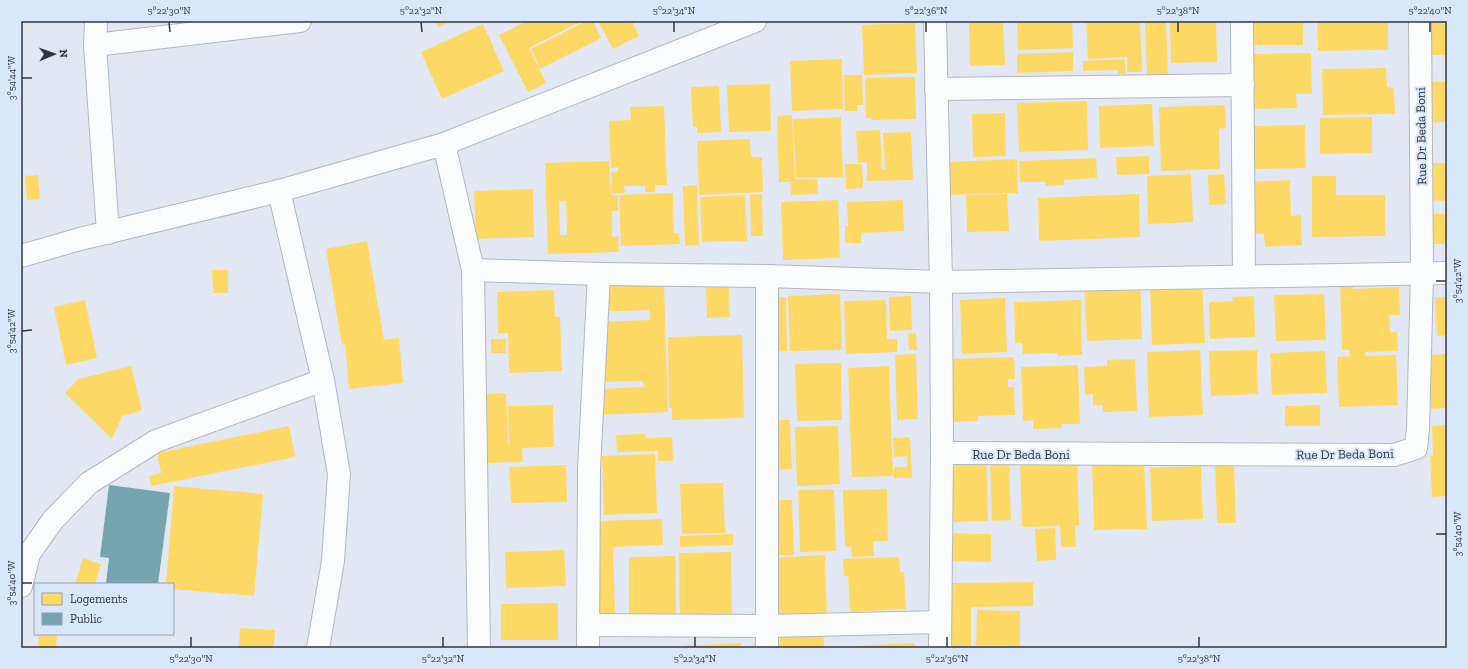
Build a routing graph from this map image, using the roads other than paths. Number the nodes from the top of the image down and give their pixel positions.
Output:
1 (96, 21) edge
2 (298, 21) edge
3 (755, 21) edge
4 (935, 21) edge
5 (1242, 21) edge
6 (1420, 21) edge
7 (95, 45) junction
8 (1243, 85) junction
9 (936, 88) junction
10 (444, 144) junction
11 (279, 191) junction
12 (108, 233) junction
13 (21, 256) edge
14 (472, 270) junction
15 (1422, 273) junction
16 (1447, 273) edge
17 (599, 274) junction
18 (767, 276) junction
19 (1244, 276) junction
20 (941, 282) junction
21 (323, 380) junction
22 (942, 453) junction
23 (25, 554) edge
24 (21, 586) edge
25 (940, 622) junction
26 (588, 625) junction
27 (767, 626) junction
28 (318, 648) edge
29 (479, 648) edge
30 (588, 648) edge
31 (767, 648) edge
32 (940, 648) edge

1 - 7 street
2 - 7 street
3 - 10 street
4 - 9 street
5 - 8 street
6 - 15 street, Rue Dr Beda Boni
7 - 12 street
8 - 9 street
8 - 19 street
9 - 20 street
10 - 11 street
10 - 14 street
11 - 12 street
11 - 21 street
12 - 13 street
14 - 17 street
14 - 29 street
15 - 16 street
15 - 19 street
15 - 22 street, Rue Dr Beda Boni
17 - 18 street
17 - 26 street
18 - 20 street
18 - 27 street
19 - 20 street
20 - 22 street
21 - 23 street
21 - 28 street
22 - 25 street
23 - 24 street
25 - 27 street
25 - 32 street
26 - 27 street
26 - 30 street
27 - 31 street

